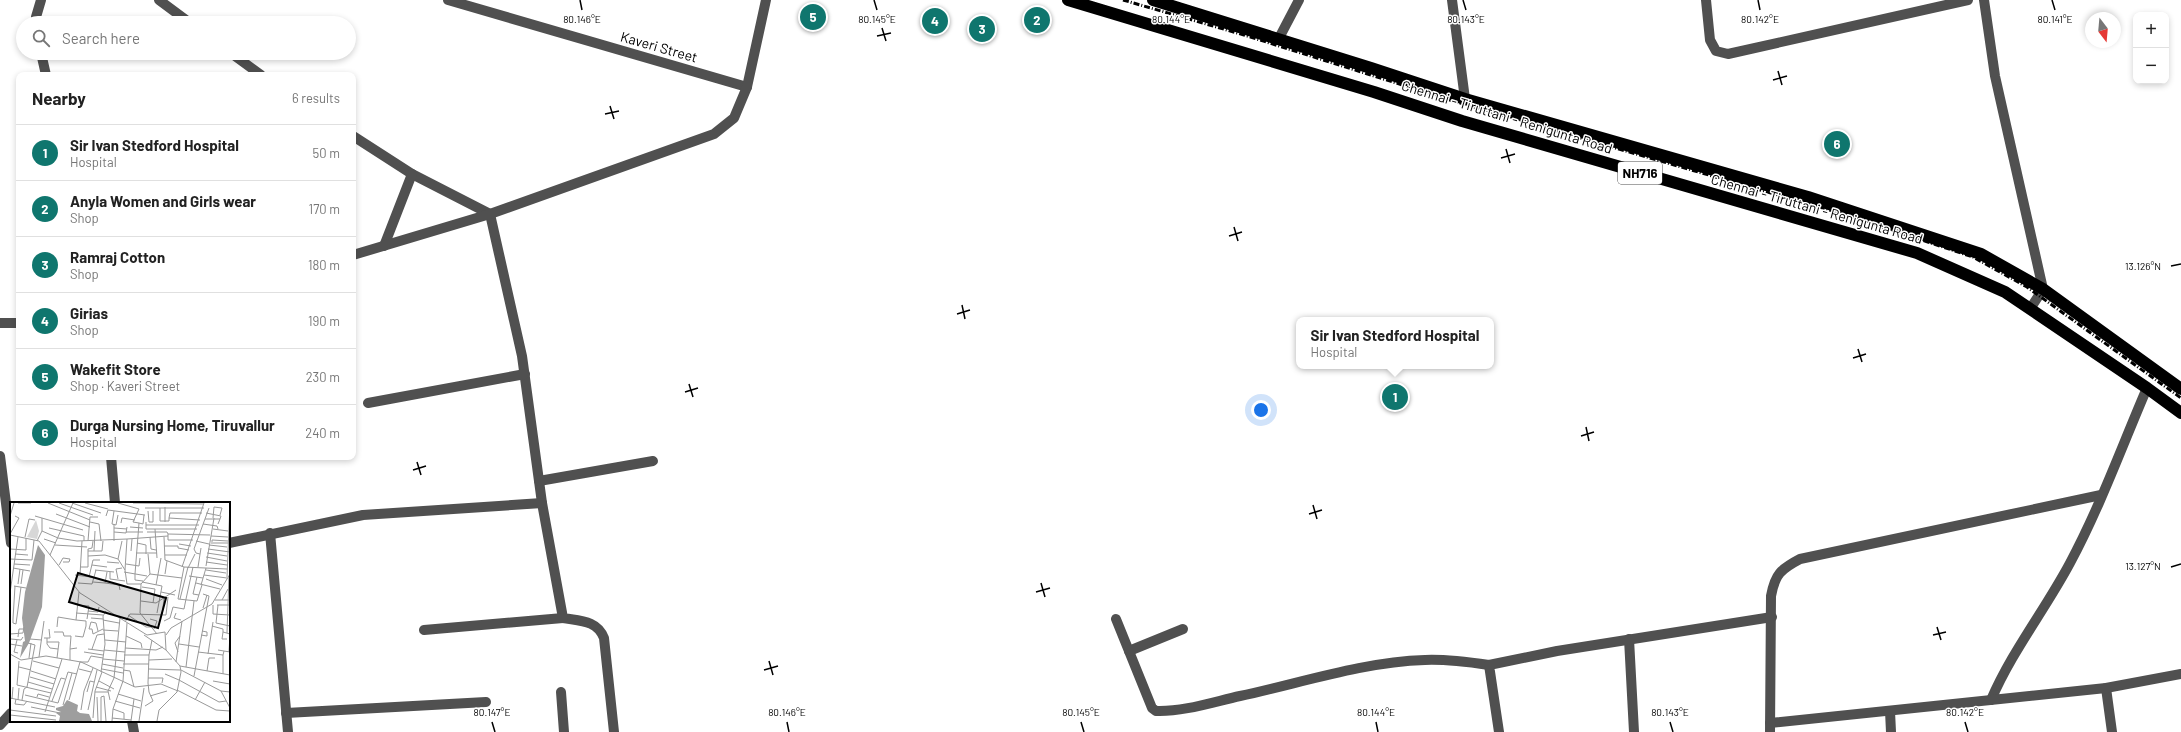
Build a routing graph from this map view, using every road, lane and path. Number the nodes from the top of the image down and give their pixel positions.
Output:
1 (41, 0) edge
2 (159, 0) edge
3 (448, 0) edge
4 (766, 0) edge
5 (1068, 0) edge
6 (1153, 0) edge
7 (1298, 0) edge
8 (1452, 0) edge
9 (1706, 0) edge
10 (1968, 0) edge
11 (1984, 0) edge
12 (36, 16) edge
13 (181, 16) edge
14 (1278, 40) junction
15 (43, 60) edge
16 (241, 60) edge
17 (45, 72) edge
18 (257, 72) edge
19 (747, 87) junction
20 (1465, 99) junction
21 (356, 138) edge
22 (412, 174) junction
23 (490, 214) junction
24 (384, 246) junction
25 (356, 254) edge
26 (2043, 289) junction
27 (2030, 309) junction
28 (0, 323) edge
29 (16, 323) edge
30 (525, 374) junction
31 (2147, 388) junction
32 (2181, 389) edge
33 (368, 402) dead end
34 (2181, 413) edge
35 (0, 456) edge
36 (111, 460) edge
37 (653, 461) dead end
38 (539, 481) junction
39 (2101, 495) junction
40 (114, 502) edge
41 (542, 503) junction
42 (270, 533) junction
43 (10, 534) edge
44 (230, 543) edge
45 (1772, 616) junction
46 (563, 618) junction
47 (1116, 619) dead end
48 (1183, 629) dead end
49 (424, 630) dead end
50 (1629, 639) junction
51 (1129, 651) junction
52 (1489, 665) junction
53 (2181, 674) edge
54 (2106, 688) junction
55 (561, 692) dead end
56 (1991, 700) junction
57 (486, 702) dead end
58 (1890, 711) junction
59 (286, 713) junction
60 (10, 714) edge
61 (132, 722) edge
62 (0, 725) edge
63 (1770, 728) edge
64 (134, 732) edge
65 (288, 732) edge
66 (564, 732) edge
67 (614, 732) edge
68 (1499, 732) edge
69 (1634, 732) edge
70 (1891, 732) edge
71 (2112, 732) edge

1 - 12 street
2 - 13 street
3 - 19 street, Kaveri Street
4 - 19 street
5 - 27 highway, Chennai - Tiruttani - Renigunta Road / NH716
6 - 14 highway, Chennai - Tiruttani - Renigunta Road / NH716
7 - 14 street
8 - 20 street
9 - 10 street
11 - 26 street
14 - 20 highway, Chennai - Tiruttani - Renigunta Road / NH716
15 - 17 street
16 - 18 street
19 - 23 street
20 - 26 highway, Chennai - Tiruttani - Renigunta Road / NH716
21 - 22 street
22 - 23 street
22 - 24 street
23 - 24 street
23 - 30 street
24 - 25 street
26 - 27 street
26 - 32 highway, Chennai - Tiruttani - Renigunta Road / NH716
27 - 31 highway, Chennai - Tiruttani - Renigunta Road / NH716
28 - 29 street
30 - 33 street
30 - 38 street
31 - 34 highway, Chennai - Tiruttani - Renigunta Road / NH716
31 - 39 street
35 - 43 street
36 - 40 street
37 - 38 street
38 - 41 street
39 - 45 street
39 - 56 street
41 - 42 street
41 - 46 street
42 - 44 street
42 - 59 street
45 - 50 street
45 - 63 street
46 - 49 street
46 - 67 street
47 - 51 street
48 - 51 street
50 - 52 street
50 - 69 street
51 - 52 street
52 - 68 street
53 - 54 street
54 - 56 street
54 - 71 street
55 - 66 street
56 - 58 street
57 - 59 street
58 - 63 street
58 - 70 street
59 - 65 street
60 - 62 street
61 - 64 street

